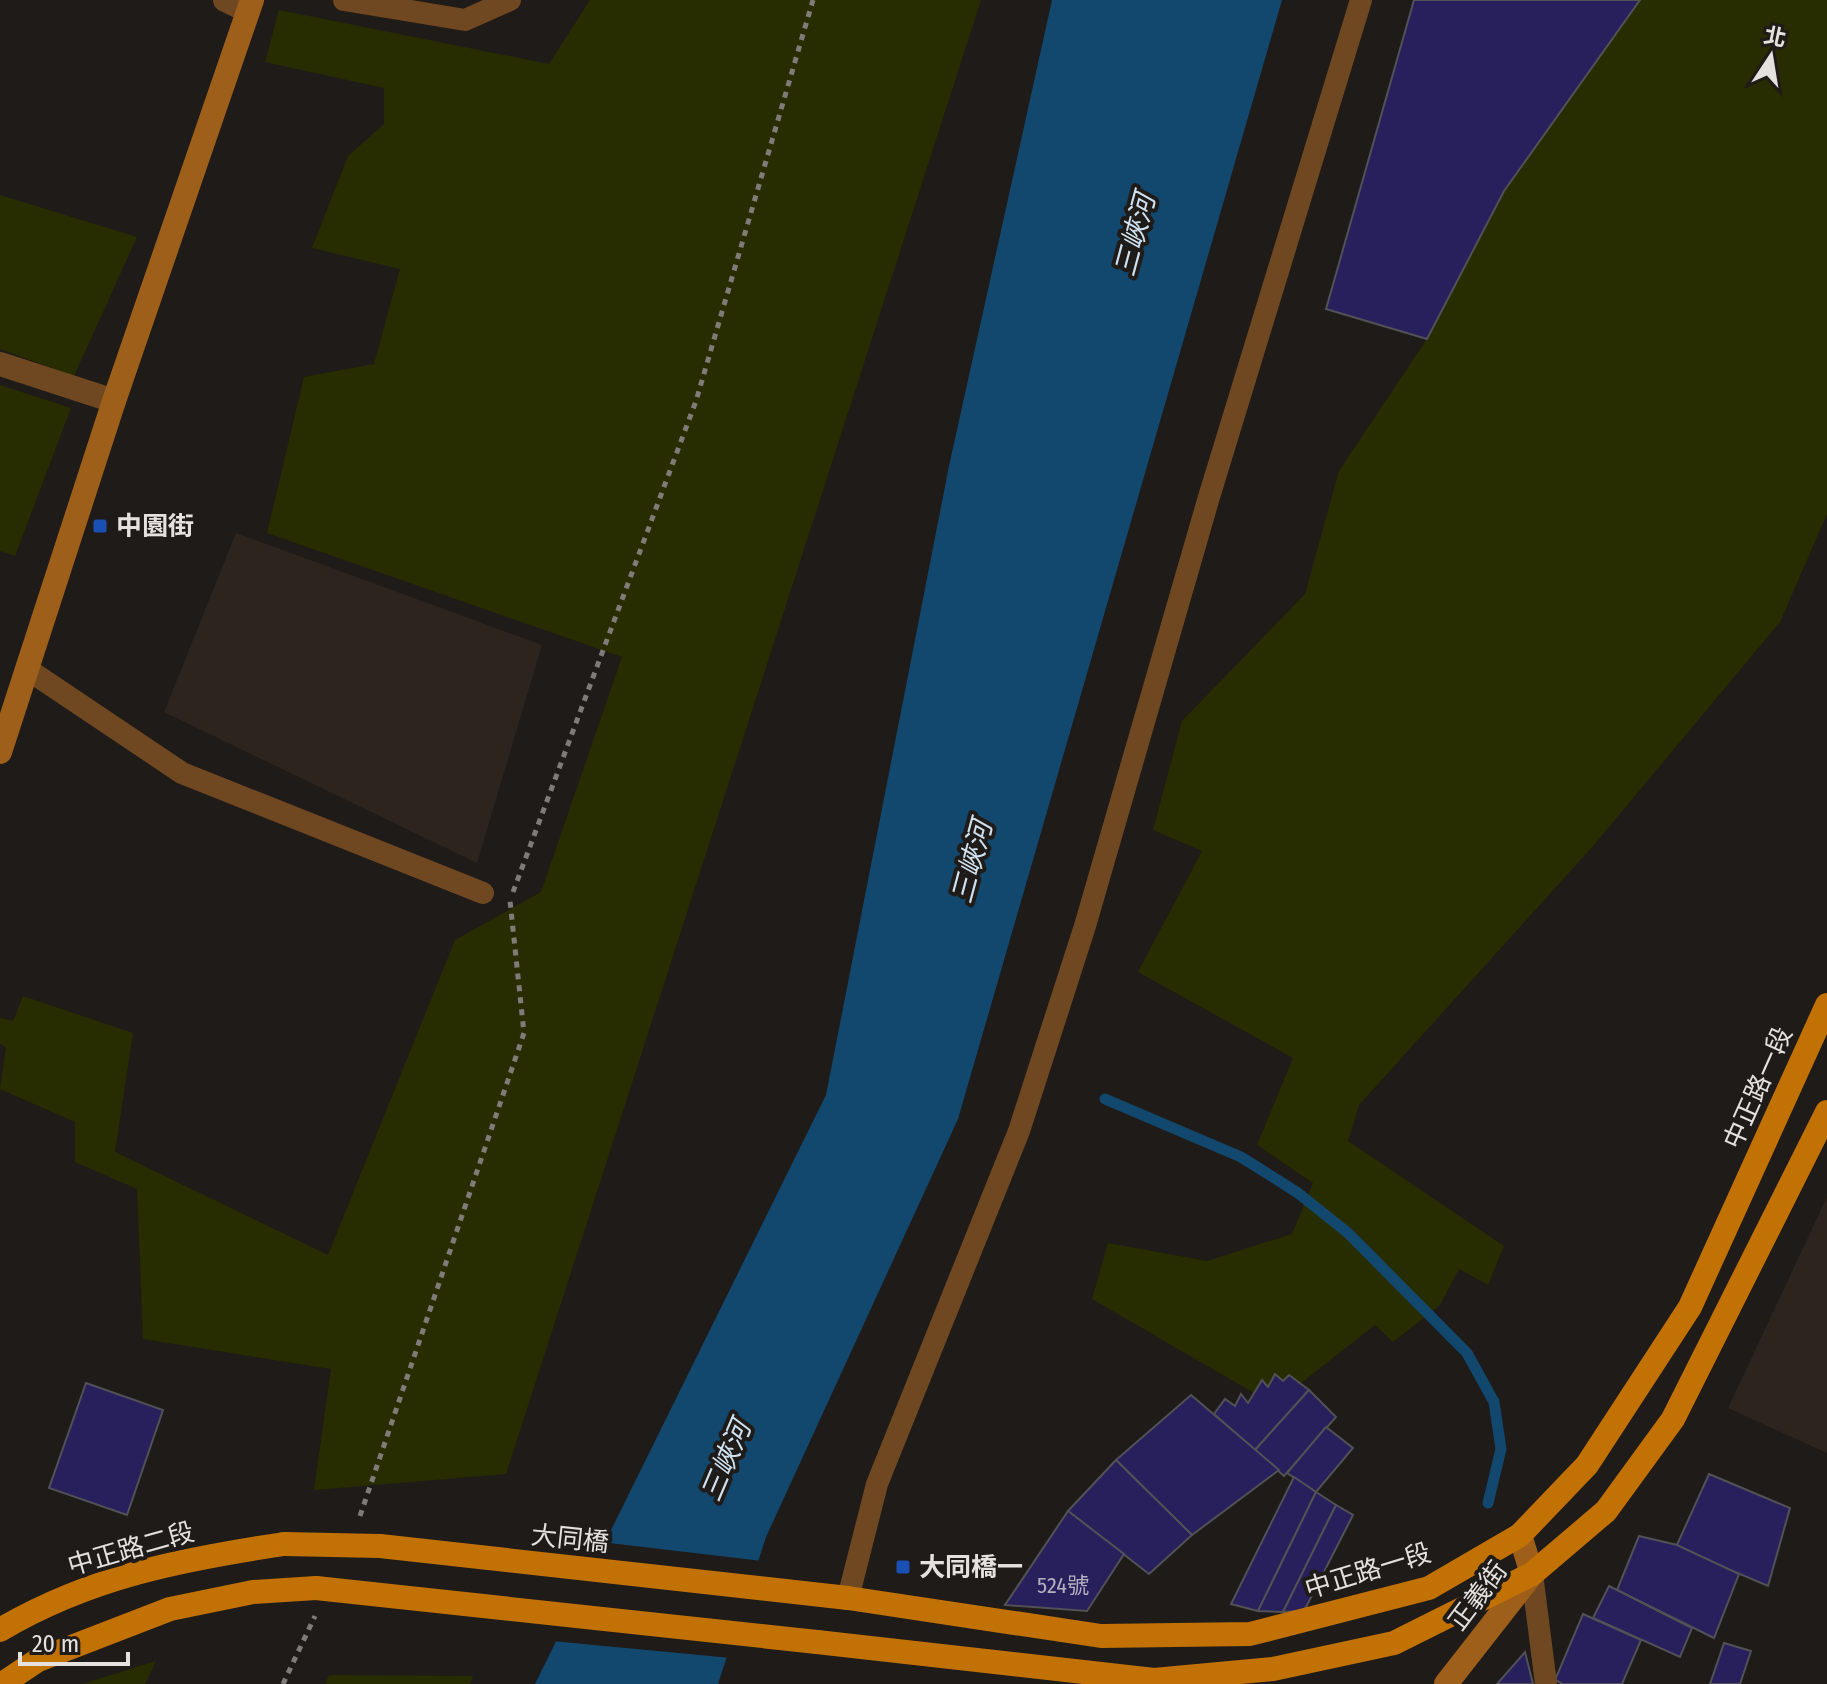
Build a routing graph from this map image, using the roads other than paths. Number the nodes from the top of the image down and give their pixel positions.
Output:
1 (225, 0) edge
2 (344, 0) edge
3 (510, 0) edge
4 (1361, 0) edge
5 (250, 6) edge
6 (0, 364) edge
7 (114, 401) junction
8 (27, 669) junction
9 (0, 752) edge
10 (483, 893) dead end
11 (1827, 1005) edge
12 (1827, 1112) edge
13 (1520, 1535) junction
14 (284, 1544) joint
15 (1532, 1574) junction
16 (848, 1598) junction
17 (0, 1630) edge
18 (2, 1684) edge
19 (1446, 1684) edge
20 (1546, 1684) edge

1 - 5 street
2 - 3 lane
4 - 16 lane
5 - 7 street
6 - 7 street
7 - 8 street
8 - 9 street
8 - 10 lane
11 - 13 main road, 中正路一段
12 - 15 main road
13 - 15 street, 正義街
13 - 16 main road, 中正路一段
14 - 16 main road, 大同橋, bridge
14 - 17 main road, 中正路二段
15 - 18 main road, bridge
15 - 19 street, 正義街
15 - 20 lane

